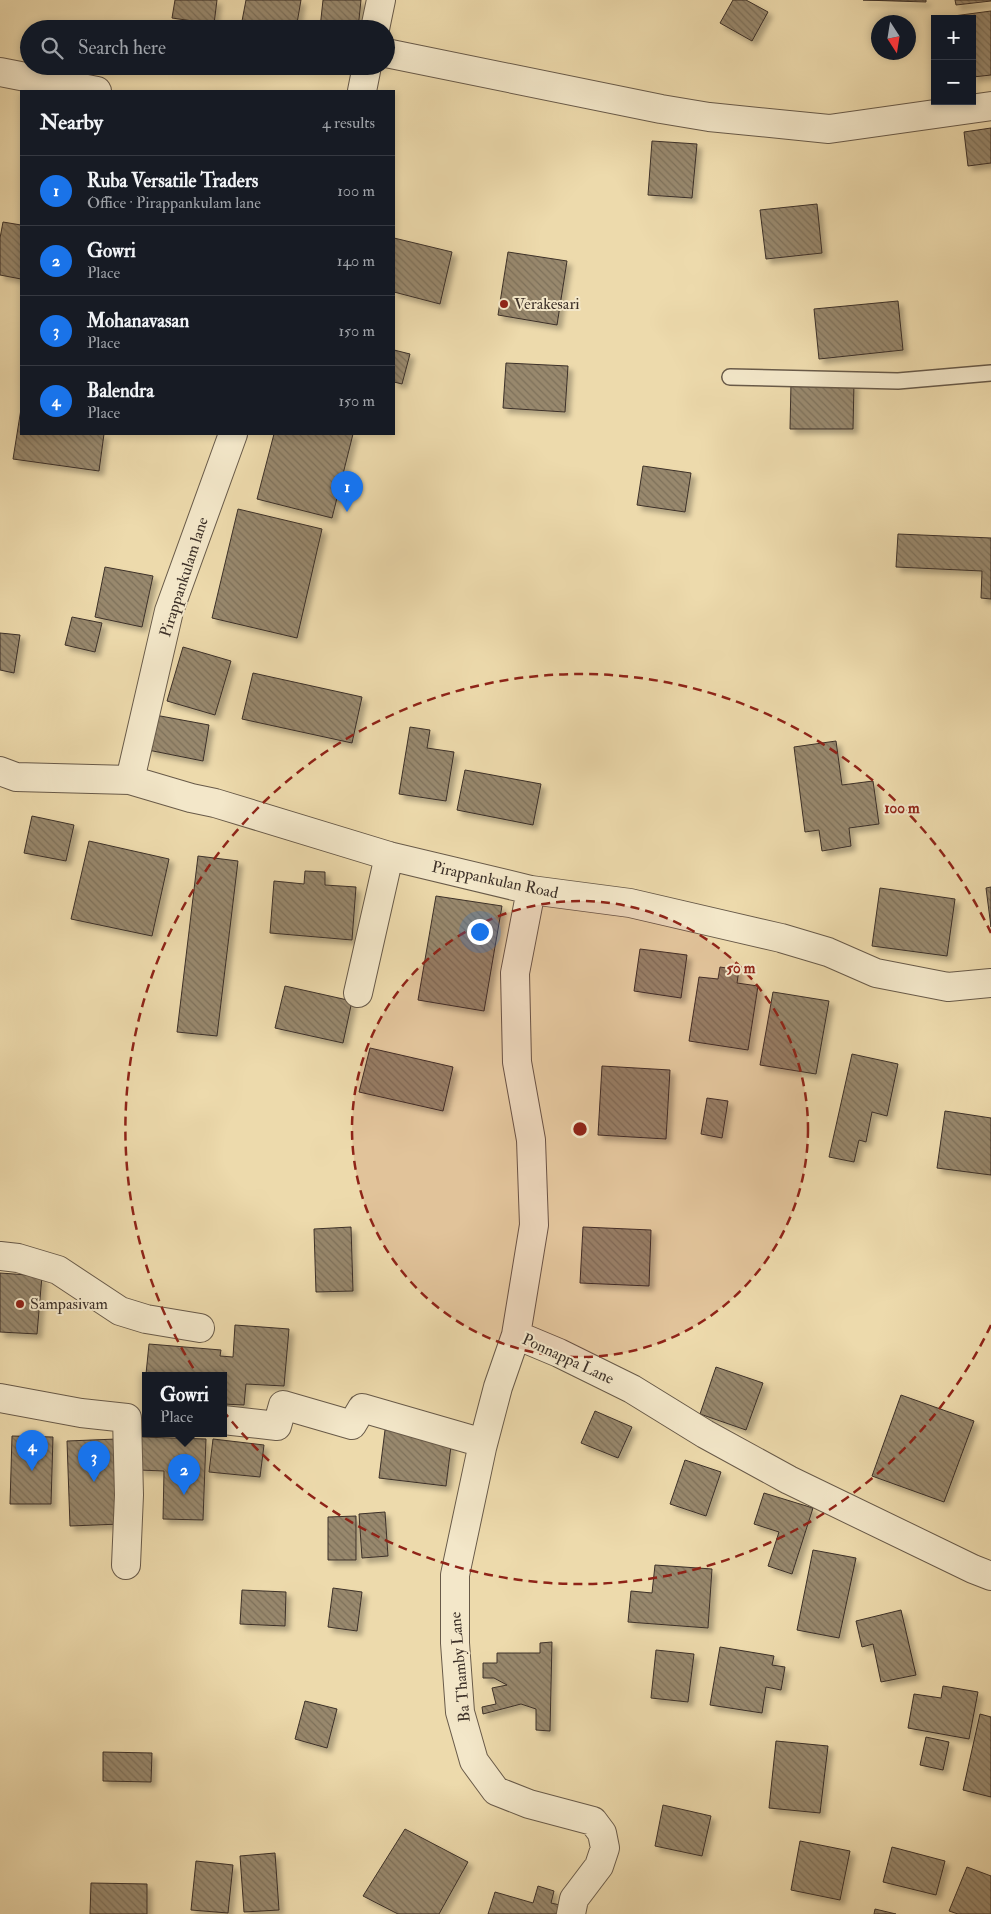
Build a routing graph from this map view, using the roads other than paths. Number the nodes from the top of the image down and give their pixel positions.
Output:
1 (380, 0) edge
2 (377, 20) edge
3 (395, 55) edge
4 (0, 72) edge
5 (365, 75) edge
6 (91, 90) edge
7 (362, 90) edge
8 (991, 106) edge
9 (991, 373) edge
10 (730, 377) dead end
11 (233, 435) edge
12 (0, 771) edge
13 (130, 780) junction
14 (389, 856) junction
15 (531, 890) junction
16 (991, 983) edge
17 (358, 993) dead end
18 (0, 1256) edge
19 (200, 1328) dead end
20 (516, 1336) junction
21 (0, 1398) edge
22 (227, 1420) edge
23 (483, 1443) junction
24 (126, 1565) dead end
25 (991, 1576) edge
26 (571, 1914) edge

1 - 2 street
3 - 8 street
4 - 6 street
5 - 7 street
9 - 10 lane
11 - 13 street, Pirappankulam lane
12 - 13 street, Pirappankulan Road
13 - 14 street, Pirappankulan Road
14 - 15 street, Pirappankulan Road
14 - 17 street
15 - 16 street, Pirappankulan Road
15 - 20 street, Ponnappa Lane
18 - 19 street
20 - 23 street, Ba Thamby Lane
20 - 25 street, Ponnappa Lane
21 - 24 street
22 - 23 street
23 - 26 street, Ba Thamby Lane

